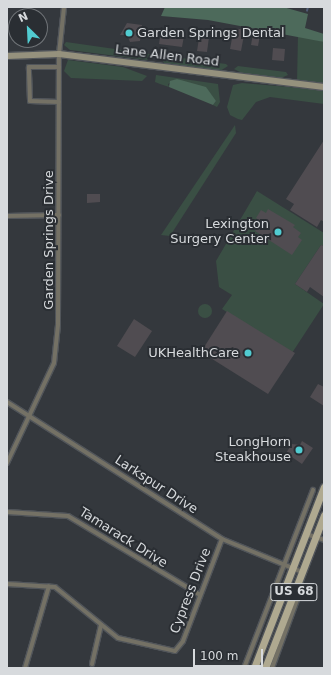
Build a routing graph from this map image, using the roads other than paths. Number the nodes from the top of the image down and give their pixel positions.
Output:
1 (64, 7) edge
2 (59, 54) junction
3 (7, 56) edge
4 (59, 67) junction
5 (324, 86) edge
6 (59, 102) junction
7 (59, 215) junction
8 (7, 216) edge
9 (7, 402) edge
10 (31, 416) junction
11 (7, 463) edge
12 (324, 487) edge
13 (313, 490) dead end
14 (7, 512) edge
15 (324, 515) edge
16 (306, 534) junction
17 (315, 538) junction
18 (222, 539) junction
19 (324, 540) edge
20 (284, 565) junction
21 (292, 568) junction
22 (302, 572) junction
23 (7, 584) edge
24 (49, 586) junction
25 (301, 589) dead end
26 (200, 595) junction
27 (101, 625) junction
28 (92, 664) dead end
29 (25, 668) edge
30 (244, 668) edge
31 (254, 668) edge
32 (265, 668) edge
33 (272, 668) edge

1 - 2 street, Garden Springs Drive
2 - 3 main road, Lane Allen Road
2 - 4 street, Garden Springs Drive
2 - 5 main road, Lane Allen Road
4 - 6 street, Garden Springs Drive
4 - 6 street
6 - 7 street, Garden Springs Drive
7 - 8 street
7 - 10 street, Garden Springs Drive
9 - 10 street, Larkspur Drive
10 - 11 street, Garden Springs Drive
10 - 18 street, Larkspur Drive
12 - 16 main road, US 68
13 - 20 street
14 - 26 street, Tamarack Drive
15 - 17 main road, US 68
16 - 17 street
16 - 21 main road, US 68
17 - 19 street
17 - 22 main road, US 68
18 - 20 street, Larkspur Drive
18 - 26 street, Cypress Drive
20 - 21 street, Larkspur Drive
20 - 30 street
21 - 22 street, Larkspur Drive
21 - 31 main road, US 68
22 - 32 main road, US 68
23 - 24 street, Cypress Drive
24 - 27 street, Cypress Drive
24 - 29 street
25 - 33 street
26 - 27 street, Cypress Drive
27 - 28 street

